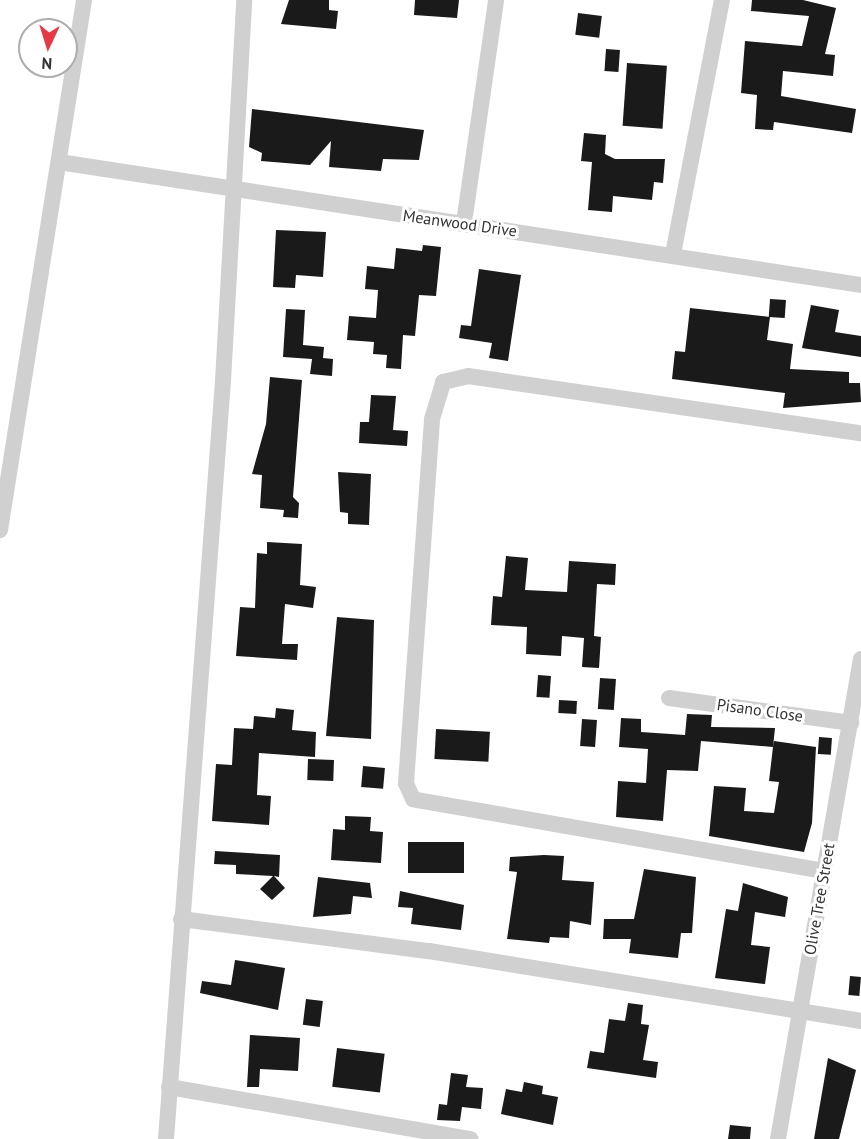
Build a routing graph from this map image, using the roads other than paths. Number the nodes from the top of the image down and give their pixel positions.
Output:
1 (84, 0) edge
2 (244, 0) edge
3 (496, 0) edge
4 (722, 0) edge
5 (59, 162) junction
6 (236, 190) junction
7 (464, 223) junction
8 (673, 254) junction
9 (861, 285) edge
10 (861, 433) edge
11 (0, 530) edge
12 (861, 659) edge
13 (669, 698) dead end
14 (851, 723) junction
15 (824, 871) junction
16 (181, 919) junction
17 (800, 1013) junction
18 (861, 1021) edge
19 (169, 1087) junction
20 (383, 1131) edge
21 (166, 1139) edge
22 (471, 1139) edge
23 (778, 1139) edge

1 - 5 street
2 - 6 street
3 - 7 street
4 - 8 street
5 - 6 street, Meanwood Drive
5 - 11 street
6 - 7 street, Meanwood Drive
6 - 16 street
7 - 8 street, Meanwood Drive
8 - 9 street, Meanwood Drive
10 - 15 street
12 - 14 street, Olive Tree Street
13 - 14 street, Pisano Close
14 - 15 street, Olive Tree Street
15 - 17 street, Olive Tree Street
16 - 17 street
16 - 19 street
17 - 18 street
17 - 23 street, Olive Tree Street
19 - 20 street
19 - 21 street
20 - 22 street

